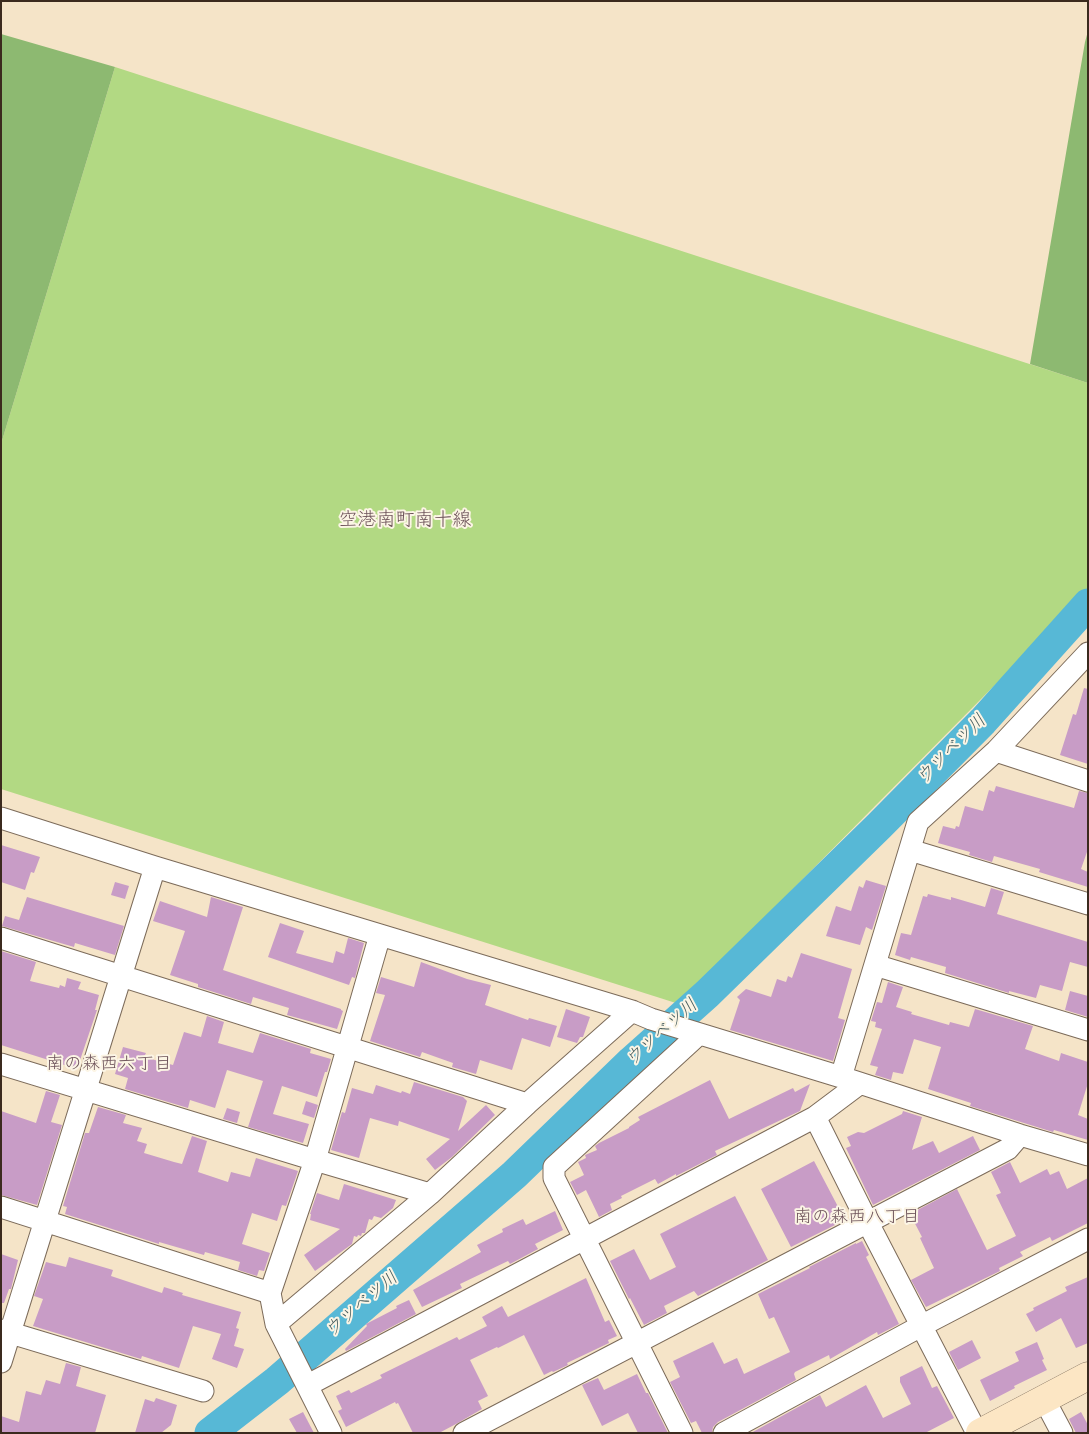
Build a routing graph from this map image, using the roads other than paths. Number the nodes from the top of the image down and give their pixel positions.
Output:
1 (1087, 656) edge
2 (996, 752) junction
3 (1088, 781) edge
4 (1, 818) edge
5 (910, 850) junction
6 (155, 867) junction
7 (1088, 904) edge
8 (380, 935) junction
9 (1, 938) edge
10 (875, 965) junction
11 (122, 975) junction
12 (642, 1015) junction
13 (1088, 1030) edge
14 (694, 1033) junction
15 (346, 1048) junction
16 (1, 1064) edge
17 (850, 1081) junction
18 (85, 1091) junction
19 (527, 1104) junction
20 (815, 1117) junction
21 (1020, 1135) junction
22 (1088, 1155) edge
23 (315, 1160) junction
24 (430, 1194) junction
25 (1, 1208) edge
26 (44, 1221) junction
27 (868, 1223) junction
28 (585, 1238) junction
29 (1088, 1239) edge
30 (270, 1293) junction
31 (921, 1326) junction
32 (5, 1331) edge
33 (280, 1332) junction
34 (636, 1344) junction
35 (1, 1362) edge
36 (1088, 1376) edge
37 (304, 1379) junction
38 (203, 1391) dead end
39 (1044, 1399) junction
40 (331, 1433) edge
41 (464, 1433) edge
42 (682, 1433) edge
43 (724, 1433) edge
44 (978, 1433) edge
45 (1062, 1433) edge

1 - 2 street
2 - 3 street
2 - 5 street
4 - 6 street
5 - 7 street
5 - 10 street
6 - 8 street
6 - 11 street
8 - 12 street
8 - 15 street
9 - 11 street
10 - 13 street
10 - 17 street
11 - 15 street
11 - 18 street
12 - 14 street
12 - 19 street
14 - 17 street
14 - 28 street
15 - 19 street
15 - 23 street
16 - 18 street
17 - 20 street
17 - 21 street
18 - 23 street
18 - 26 street
19 - 24 street
20 - 27 street
20 - 28 street
21 - 22 street
21 - 27 street
23 - 24 street
23 - 30 street
24 - 33 street
25 - 26 street
26 - 30 street
26 - 32 street
27 - 31 street
27 - 34 street
28 - 34 street
28 - 37 street
29 - 31 street
30 - 33 street
31 - 43 street
31 - 44 street
32 - 35 street
32 - 38 street
33 - 37 street
34 - 41 street
34 - 42 street
36 - 39 main road
37 - 40 street
39 - 44 main road
39 - 45 street

